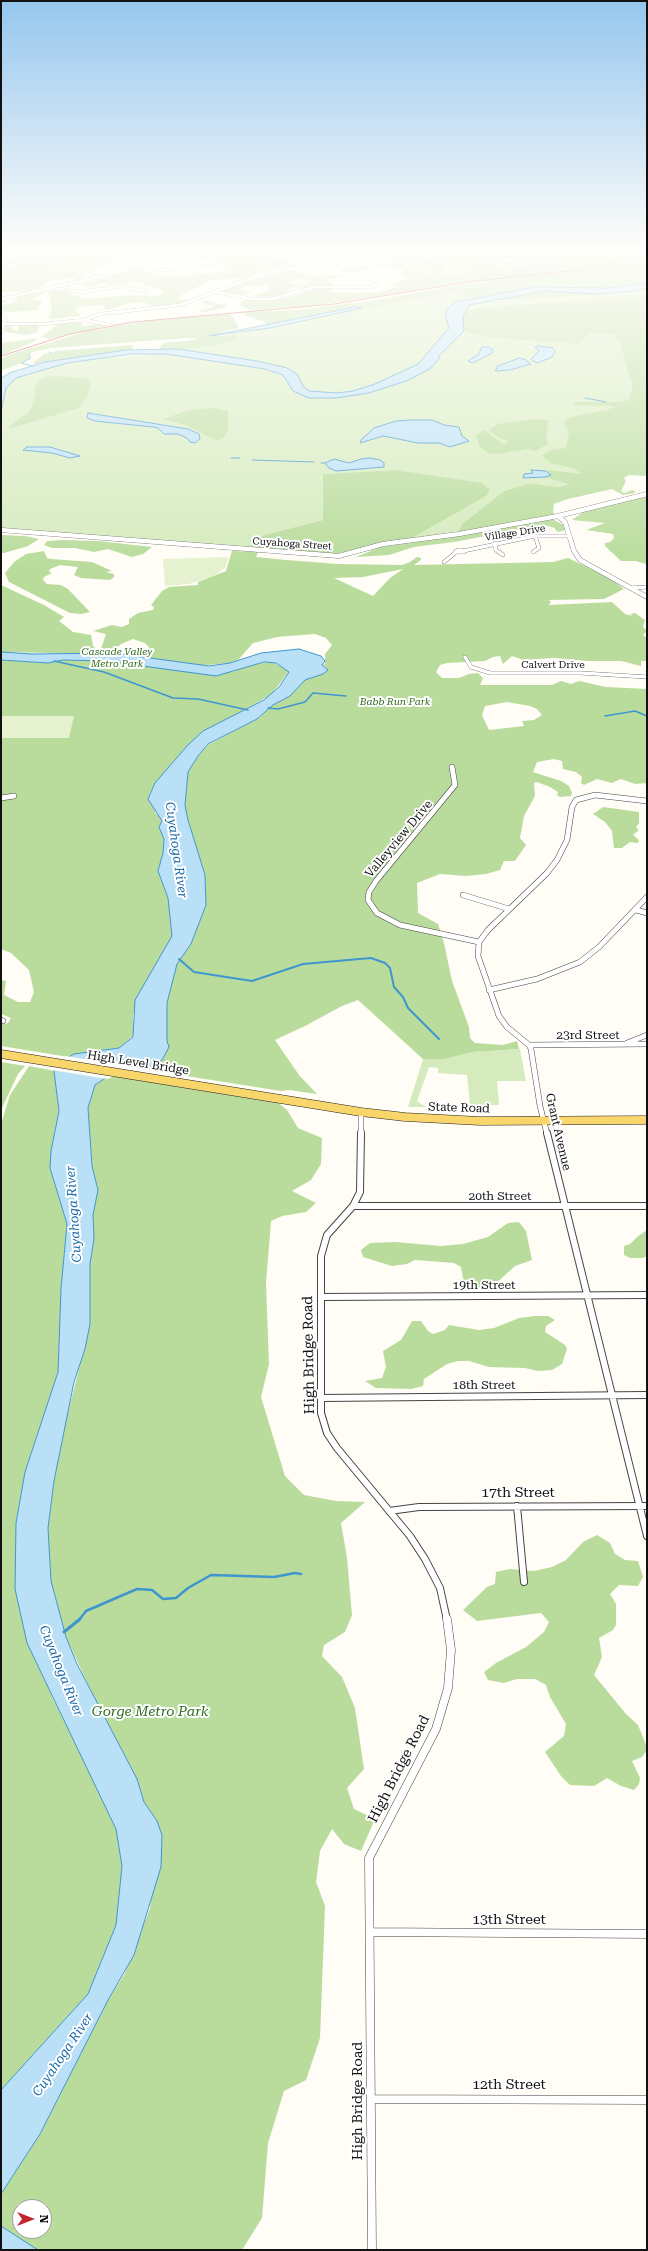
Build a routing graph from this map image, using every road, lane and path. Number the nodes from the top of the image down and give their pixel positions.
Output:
1 (647, 494) edge
2 (558, 516) junction
3 (1, 530) edge
4 (535, 536) junction
5 (570, 536) junction
6 (495, 543) junction
7 (533, 552) dead end
8 (503, 555) dead end
9 (444, 562) dead end
10 (647, 587) edge
11 (631, 588) junction
12 (647, 597) edge
13 (465, 658) dead end
14 (647, 677) edge
15 (452, 767) dead end
16 (14, 796) dead end
17 (1, 798) edge
18 (647, 800) edge
19 (463, 895) dead end
20 (647, 897) edge
21 (509, 909) junction
22 (636, 910) junction
23 (647, 913) edge
24 (479, 942) junction
25 (489, 990) junction
26 (647, 1035) edge
27 (647, 1044) edge
28 (529, 1045) junction
29 (623, 1045) junction
30 (1, 1054) edge
31 (271, 1097) joint
32 (361, 1112) junction
33 (647, 1120) edge
34 (544, 1121) junction
35 (353, 1206) junction
36 (647, 1206) edge
37 (565, 1207) junction
38 (587, 1295) junction
39 (647, 1295) edge
40 (321, 1297) junction
41 (612, 1395) junction
42 (647, 1395) edge
43 (321, 1398) junction
44 (516, 1506) junction
45 (639, 1506) junction
46 (647, 1506) edge
47 (390, 1511) junction
48 (647, 1536) edge
49 (524, 1582) dead end
50 (371, 1932) junction
51 (647, 1934) edge
52 (371, 2099) junction
53 (647, 2100) edge
54 (372, 2250) edge

1 - 2 street, Cuyahoga Street
2 - 3 street, Cuyahoga Street
2 - 5 street
4 - 5 street, Village Drive
4 - 6 street, Village Drive
4 - 7 street
5 - 11 street
6 - 8 street
6 - 9 street, Village Drive
10 - 11 street
11 - 12 street
13 - 14 street, Calvert Drive
15 - 24 street, Valleyview Drive
16 - 17 street
18 - 21 street
19 - 21 street
20 - 22 street
21 - 24 street
22 - 23 street
22 - 25 street
24 - 25 street
25 - 28 street
26 - 29 street
27 - 29 street, 23rd Street
28 - 29 street, 23rd Street
28 - 34 street, Grant Avenue
30 - 31 main road, High Level Bridge
31 - 32 main road, State Road
32 - 34 main road, State Road
32 - 35 street, High Bridge Road
33 - 34 main road, State Road
34 - 37 street, Grant Avenue
35 - 37 street, 20th Street
35 - 40 street, High Bridge Road
36 - 37 street, 20th Street
37 - 38 street, Grant Avenue
38 - 39 street, 19th Street
38 - 40 street, 19th Street
38 - 41 street, Grant Avenue
40 - 43 street, High Bridge Road
41 - 42 street, 18th Street
41 - 43 street, 18th Street
41 - 45 street, Grant Avenue
43 - 47 street, High Bridge Road
44 - 45 street, 17th Street
44 - 47 street, 17th Street
44 - 49 street
45 - 46 street, 17th Street
45 - 48 street, Grant Avenue
47 - 50 street, High Bridge Road
50 - 51 street, 13th Street
50 - 52 street, High Bridge Road
52 - 53 street, 12th Street
52 - 54 street, High Bridge Road

